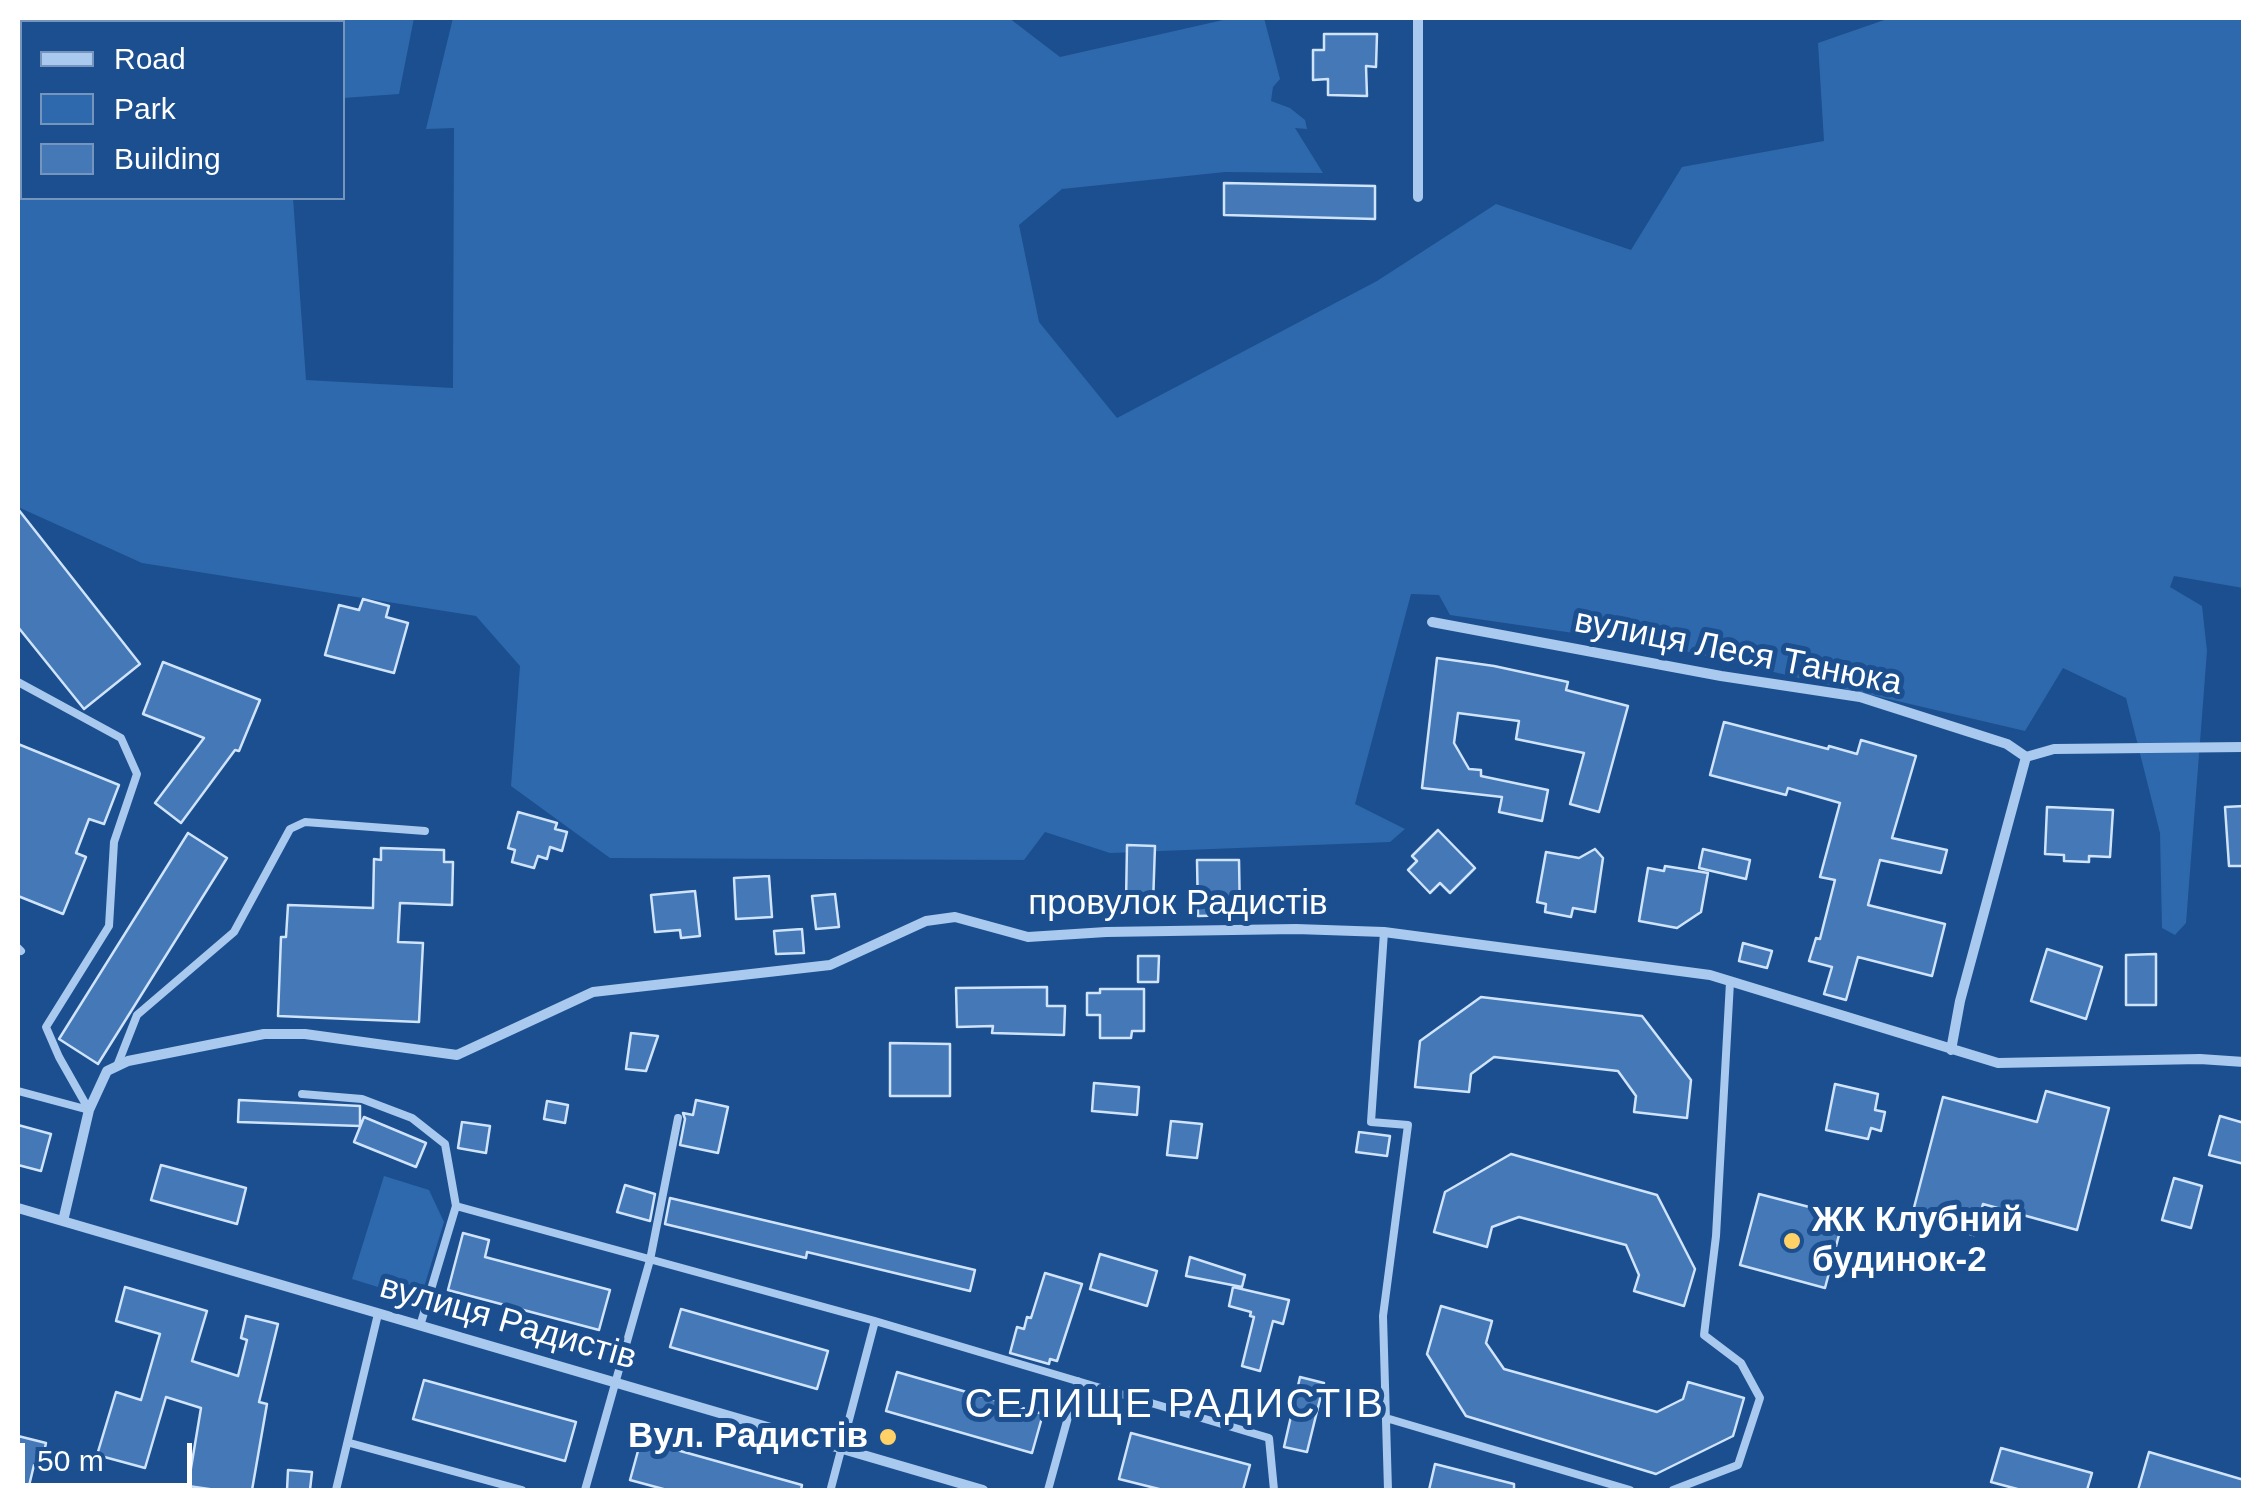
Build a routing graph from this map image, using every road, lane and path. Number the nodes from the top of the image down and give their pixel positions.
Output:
1 (1418, 18) edge
2 (1418, 197) dead end
3 (1432, 622) dead end
4 (18, 682) edge
5 (2244, 747) edge
6 (2026, 757) junction
7 (426, 831) dead end
8 (1384, 932) junction
9 (1730, 982) junction
10 (1950, 1050) junction
11 (2244, 1062) edge
12 (117, 1066) junction
13 (18, 1091) edge
14 (302, 1094) dead end
15 (89, 1110) junction
16 (678, 1118) dead end
17 (456, 1206) junction
18 (18, 1208) edge
19 (63, 1222) junction
20 (650, 1260) junction
21 (378, 1314) junction
22 (875, 1321) junction
23 (420, 1326) junction
24 (1078, 1381) junction
25 (616, 1383) junction
26 (1386, 1418) junction
27 (350, 1443) junction
28 (841, 1449) junction
29 (336, 1490) edge
30 (522, 1490) edge
31 (584, 1490) edge
32 (830, 1490) edge
33 (983, 1490) edge
34 (1048, 1490) edge
35 (1274, 1490) edge
36 (1388, 1490) edge
37 (1630, 1490) edge
38 (1673, 1490) edge

1 - 2 street
3 - 6 street, вулиця Леся Танюка
4 - 15 lane
5 - 6 street
6 - 10 street
7 - 12 lane
8 - 9 street, провулок Радистів
8 - 12 street, провулок Радистів
8 - 26 lane
9 - 10 street, провулок Радистів
9 - 38 lane
10 - 11 street, провулок Радистів
12 - 15 street
13 - 15 lane
14 - 17 lane
15 - 19 street
16 - 20 lane
17 - 20 lane
17 - 23 lane
18 - 19 street, вулиця Радистів
19 - 21 street, вулиця Радистів
20 - 22 lane
20 - 25 lane
21 - 23 street, вулиця Радистів
21 - 27 lane
22 - 24 lane
22 - 28 lane
23 - 25 street, вулиця Радистів
24 - 34 lane
24 - 35 lane
25 - 28 street, вулиця Радистів
25 - 31 lane
26 - 36 lane
26 - 37 lane
27 - 29 lane
27 - 30 lane
28 - 32 lane
28 - 33 street, вулиця Радистів

